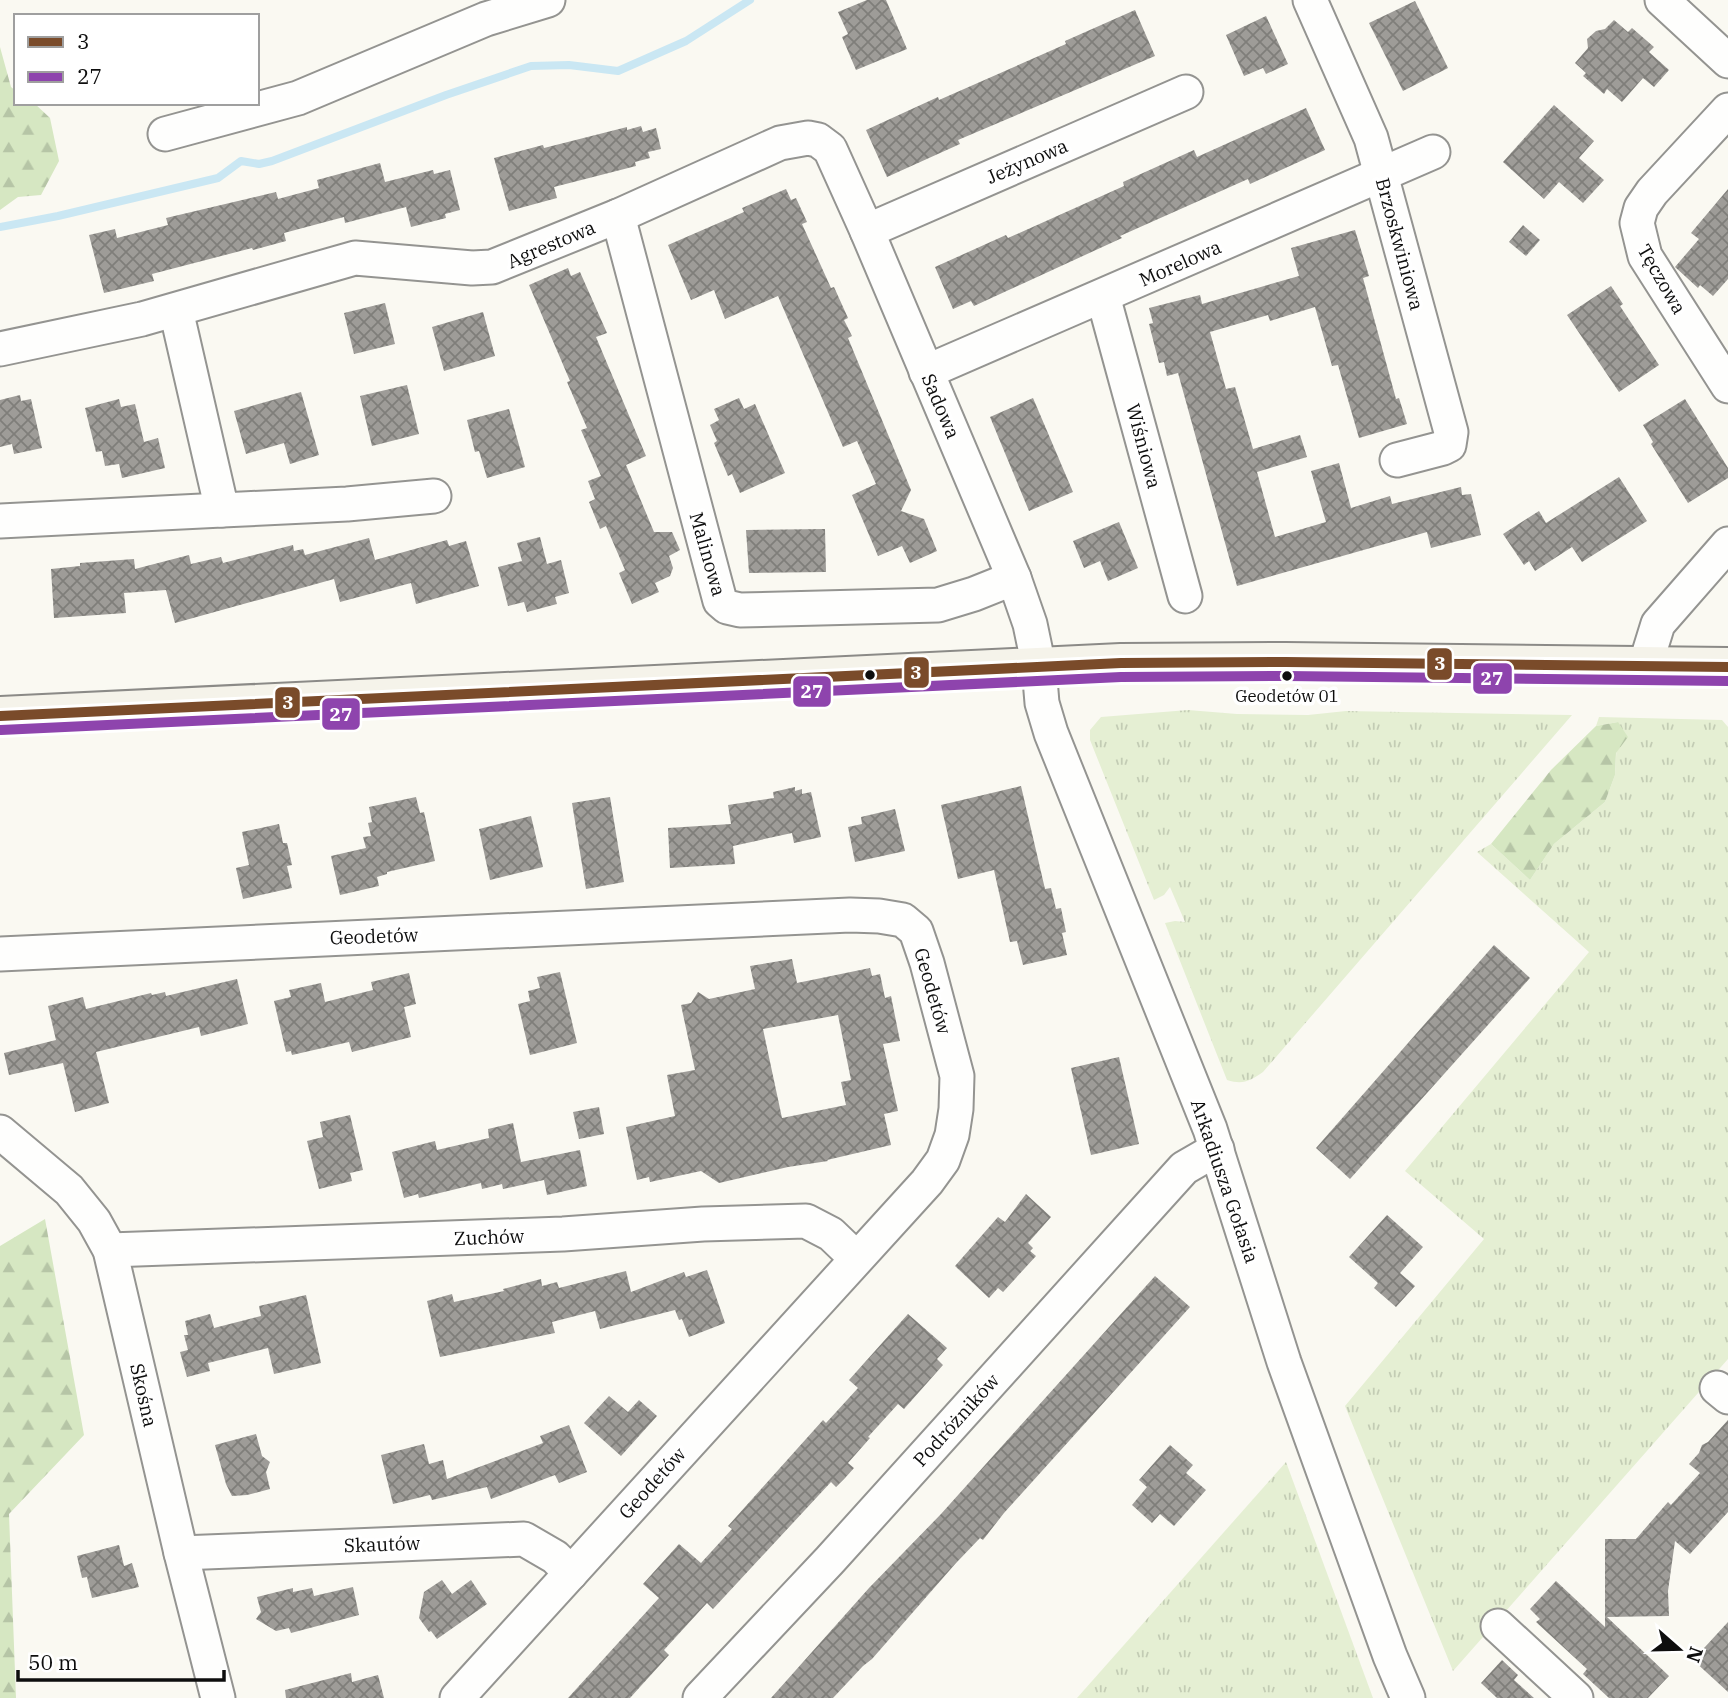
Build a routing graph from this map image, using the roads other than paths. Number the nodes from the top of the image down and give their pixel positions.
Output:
1 (548, 0) edge
2 (1310, 0) edge
3 (1662, 0) edge
4 (1728, 61) edge
5 (1186, 92) dead end
6 (1728, 110) edge
7 (165, 134) dead end
8 (830, 149) joint
9 (1433, 152) dead end
10 (1381, 175) junction
11 (618, 216) junction
12 (867, 231) junction
13 (1103, 296) junction
14 (176, 310) junction
15 (0, 349) edge
16 (926, 372) junction
17 (1728, 386) edge
18 (1397, 460) dead end
19 (434, 496) dead end
20 (222, 510) junction
21 (0, 521) edge
22 (1728, 544) edge
23 (1014, 578) junction
24 (1185, 596) dead end
25 (1645, 666) junction
26 (1038, 667) junction
27 (1728, 667) edge
28 (0, 716) edge
29 (0, 954) edge
30 (0, 1132) edge
31 (1217, 1149) junction
32 (110, 1250) junction
33 (856, 1258) junction
34 (181, 1553) junction
35 (571, 1573) junction
36 (1498, 1626) dead end
37 (218, 1698) edge
38 (457, 1698) edge
39 (700, 1698) edge
40 (1408, 1698) edge
41 (1576, 1698) edge

1 - 7 street
2 - 10 street, Brzoskwiniowa
3 - 4 street
5 - 12 street, Jeżynowa
6 - 17 street, Tęczowa
8 - 11 street, Agrestowa
8 - 12 street, Sadowa
9 - 10 street, Morelowa
10 - 13 street, Morelowa
10 - 18 street, Brzoskwiniowa
11 - 14 street, Agrestowa
11 - 23 street, Malinowa
12 - 16 street, Sadowa
13 - 16 street, Morelowa
13 - 24 street, Wiśniowa
14 - 15 street, Agrestowa
14 - 20 street
16 - 23 street, Sadowa
19 - 20 street
20 - 21 street
22 - 25 street
23 - 26 street, Sadowa
25 - 26 street
25 - 27 street
26 - 28 street
26 - 31 street, Arkadiusza Gołasia
29 - 33 street, Geodetów
30 - 32 street, Skośna
31 - 39 street, Podróżników
31 - 40 street, Arkadiusza Gołasia
32 - 33 street, Zuchów
32 - 34 street, Skośna
33 - 35 street, Geodetów
34 - 35 street, Skautów
34 - 37 street, Skośna
35 - 38 street, Geodetów
36 - 41 street

